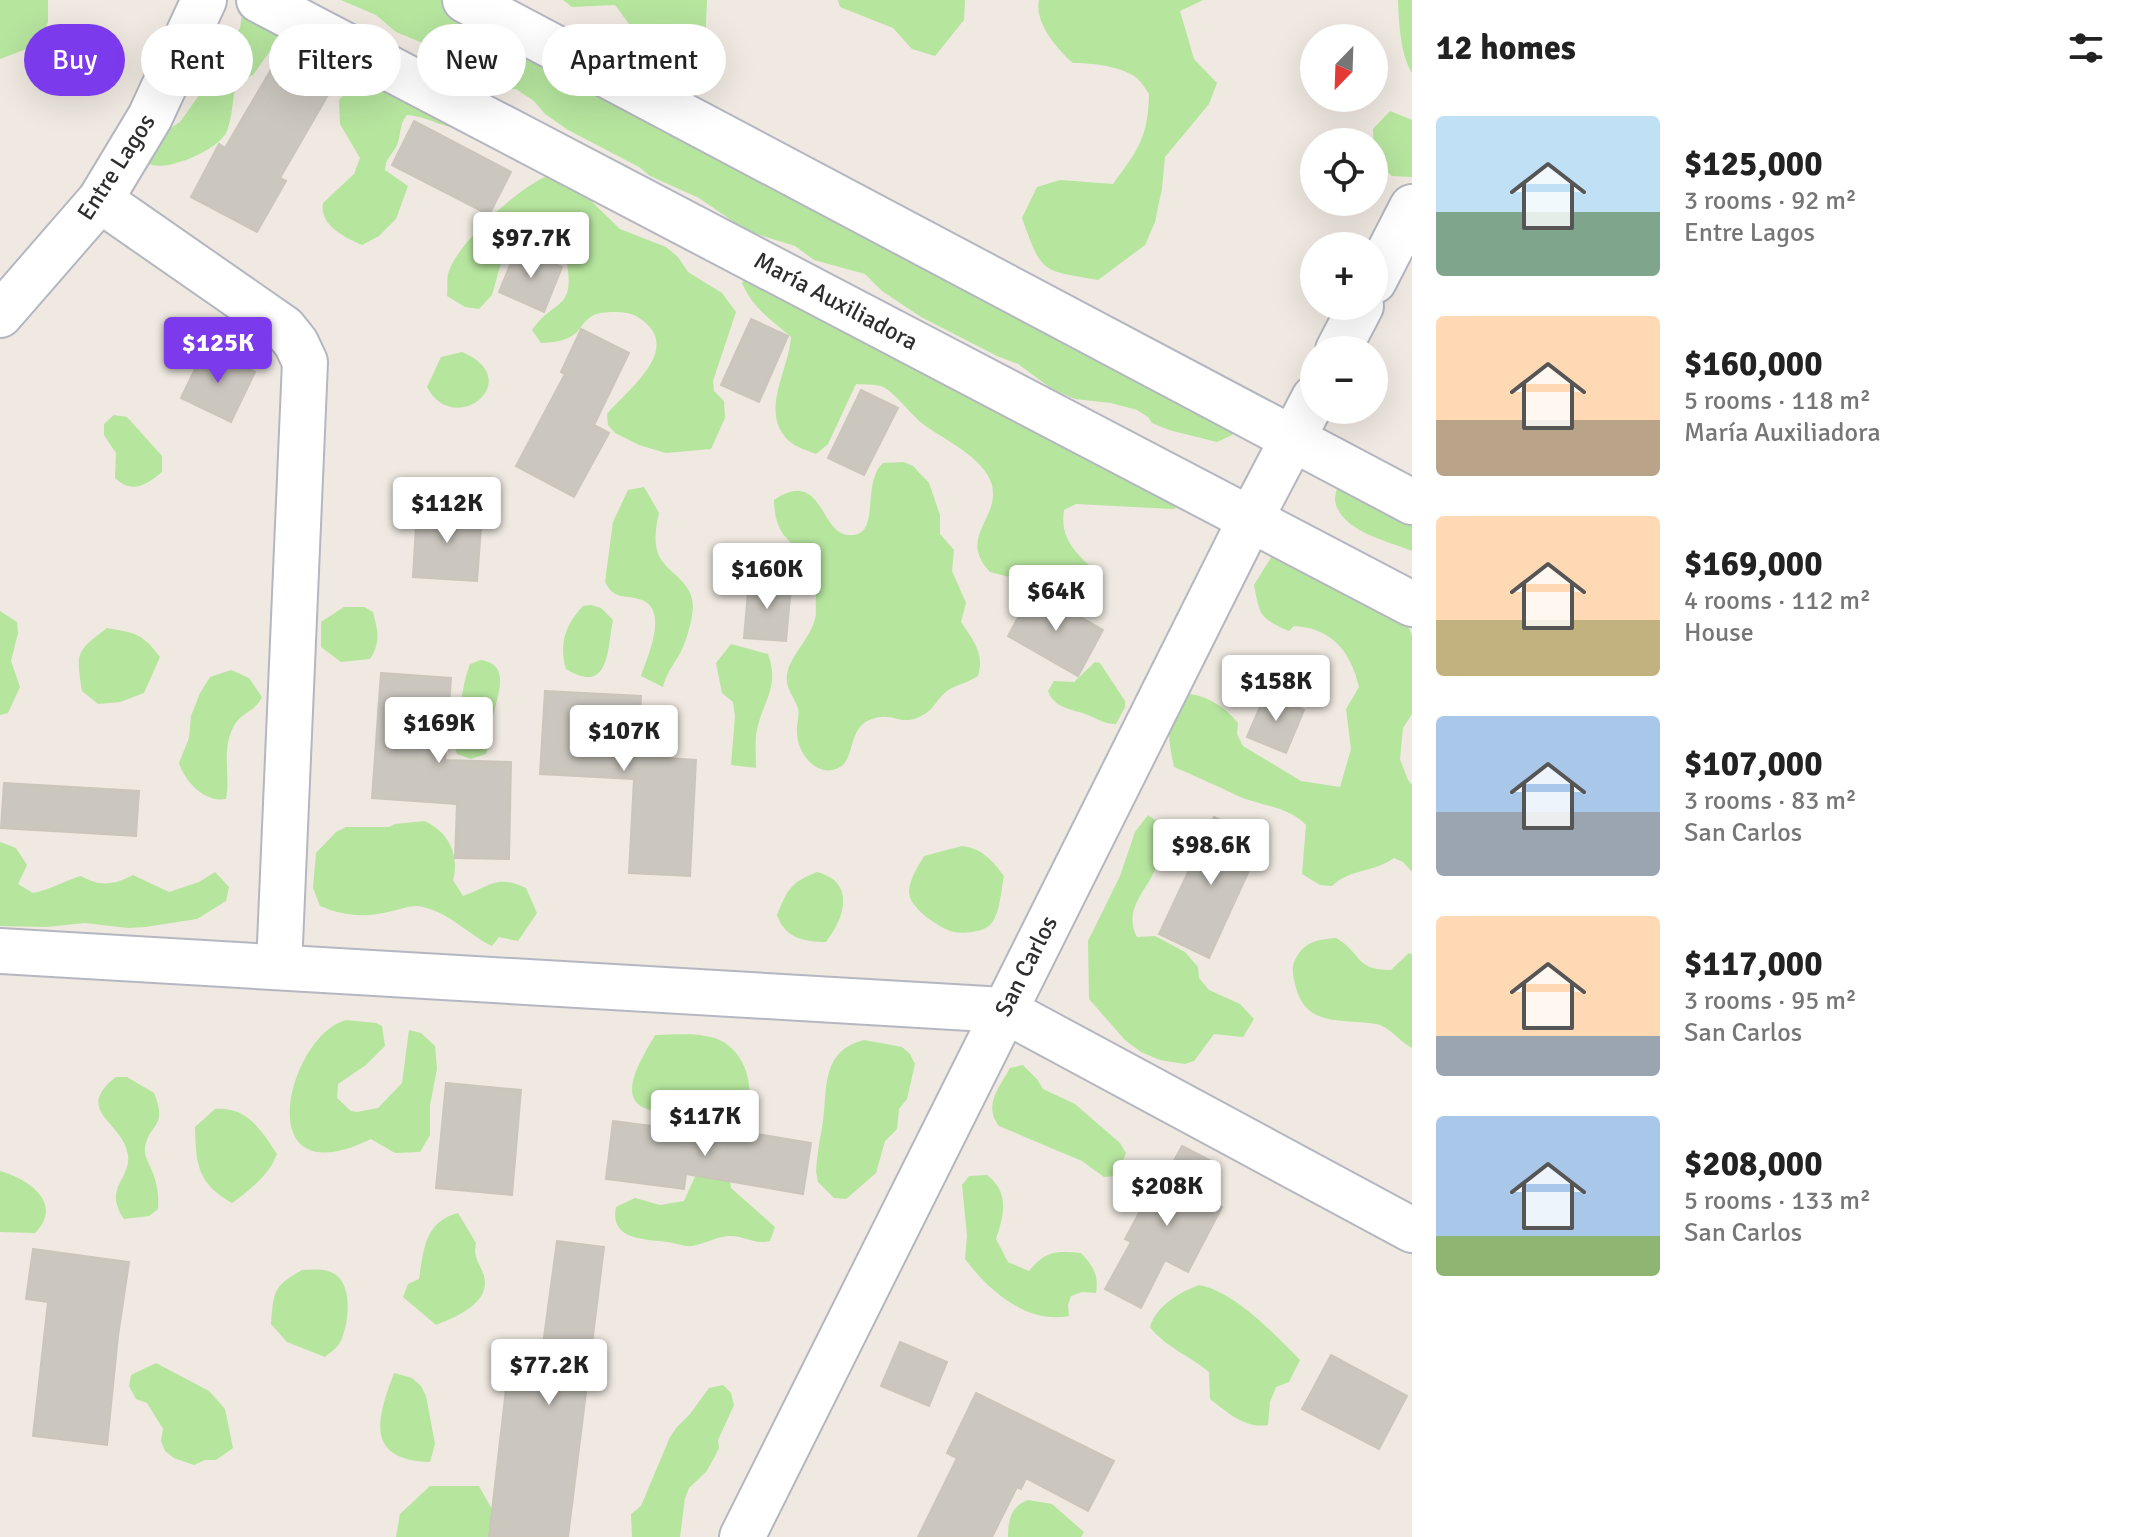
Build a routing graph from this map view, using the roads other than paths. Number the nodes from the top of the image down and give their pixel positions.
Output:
1 (204, 0) edge
2 (259, 0) edge
3 (465, 0) edge
4 (100, 200) junction
5 (1412, 207) edge
6 (1388, 254) edge
7 (0, 315) edge
8 (1301, 424) edge
9 (1293, 439) junction
10 (1412, 502) edge
11 (1251, 518) junction
12 (1412, 604) edge
13 (0, 951) edge
14 (279, 967) junction
15 (1004, 1010) junction
16 (1412, 1230) edge
17 (742, 1537) edge

1 - 4 street, Entre Lagos
2 - 11 street, María Auxiliadora
3 - 9 street
4 - 7 street, Entre Lagos
4 - 14 street
5 - 6 street
8 - 9 street, San Carlos
9 - 10 street
9 - 11 street, San Carlos
11 - 12 street, María Auxiliadora
11 - 15 street, San Carlos
13 - 14 street
14 - 15 street
15 - 16 street
15 - 17 street, San Carlos

